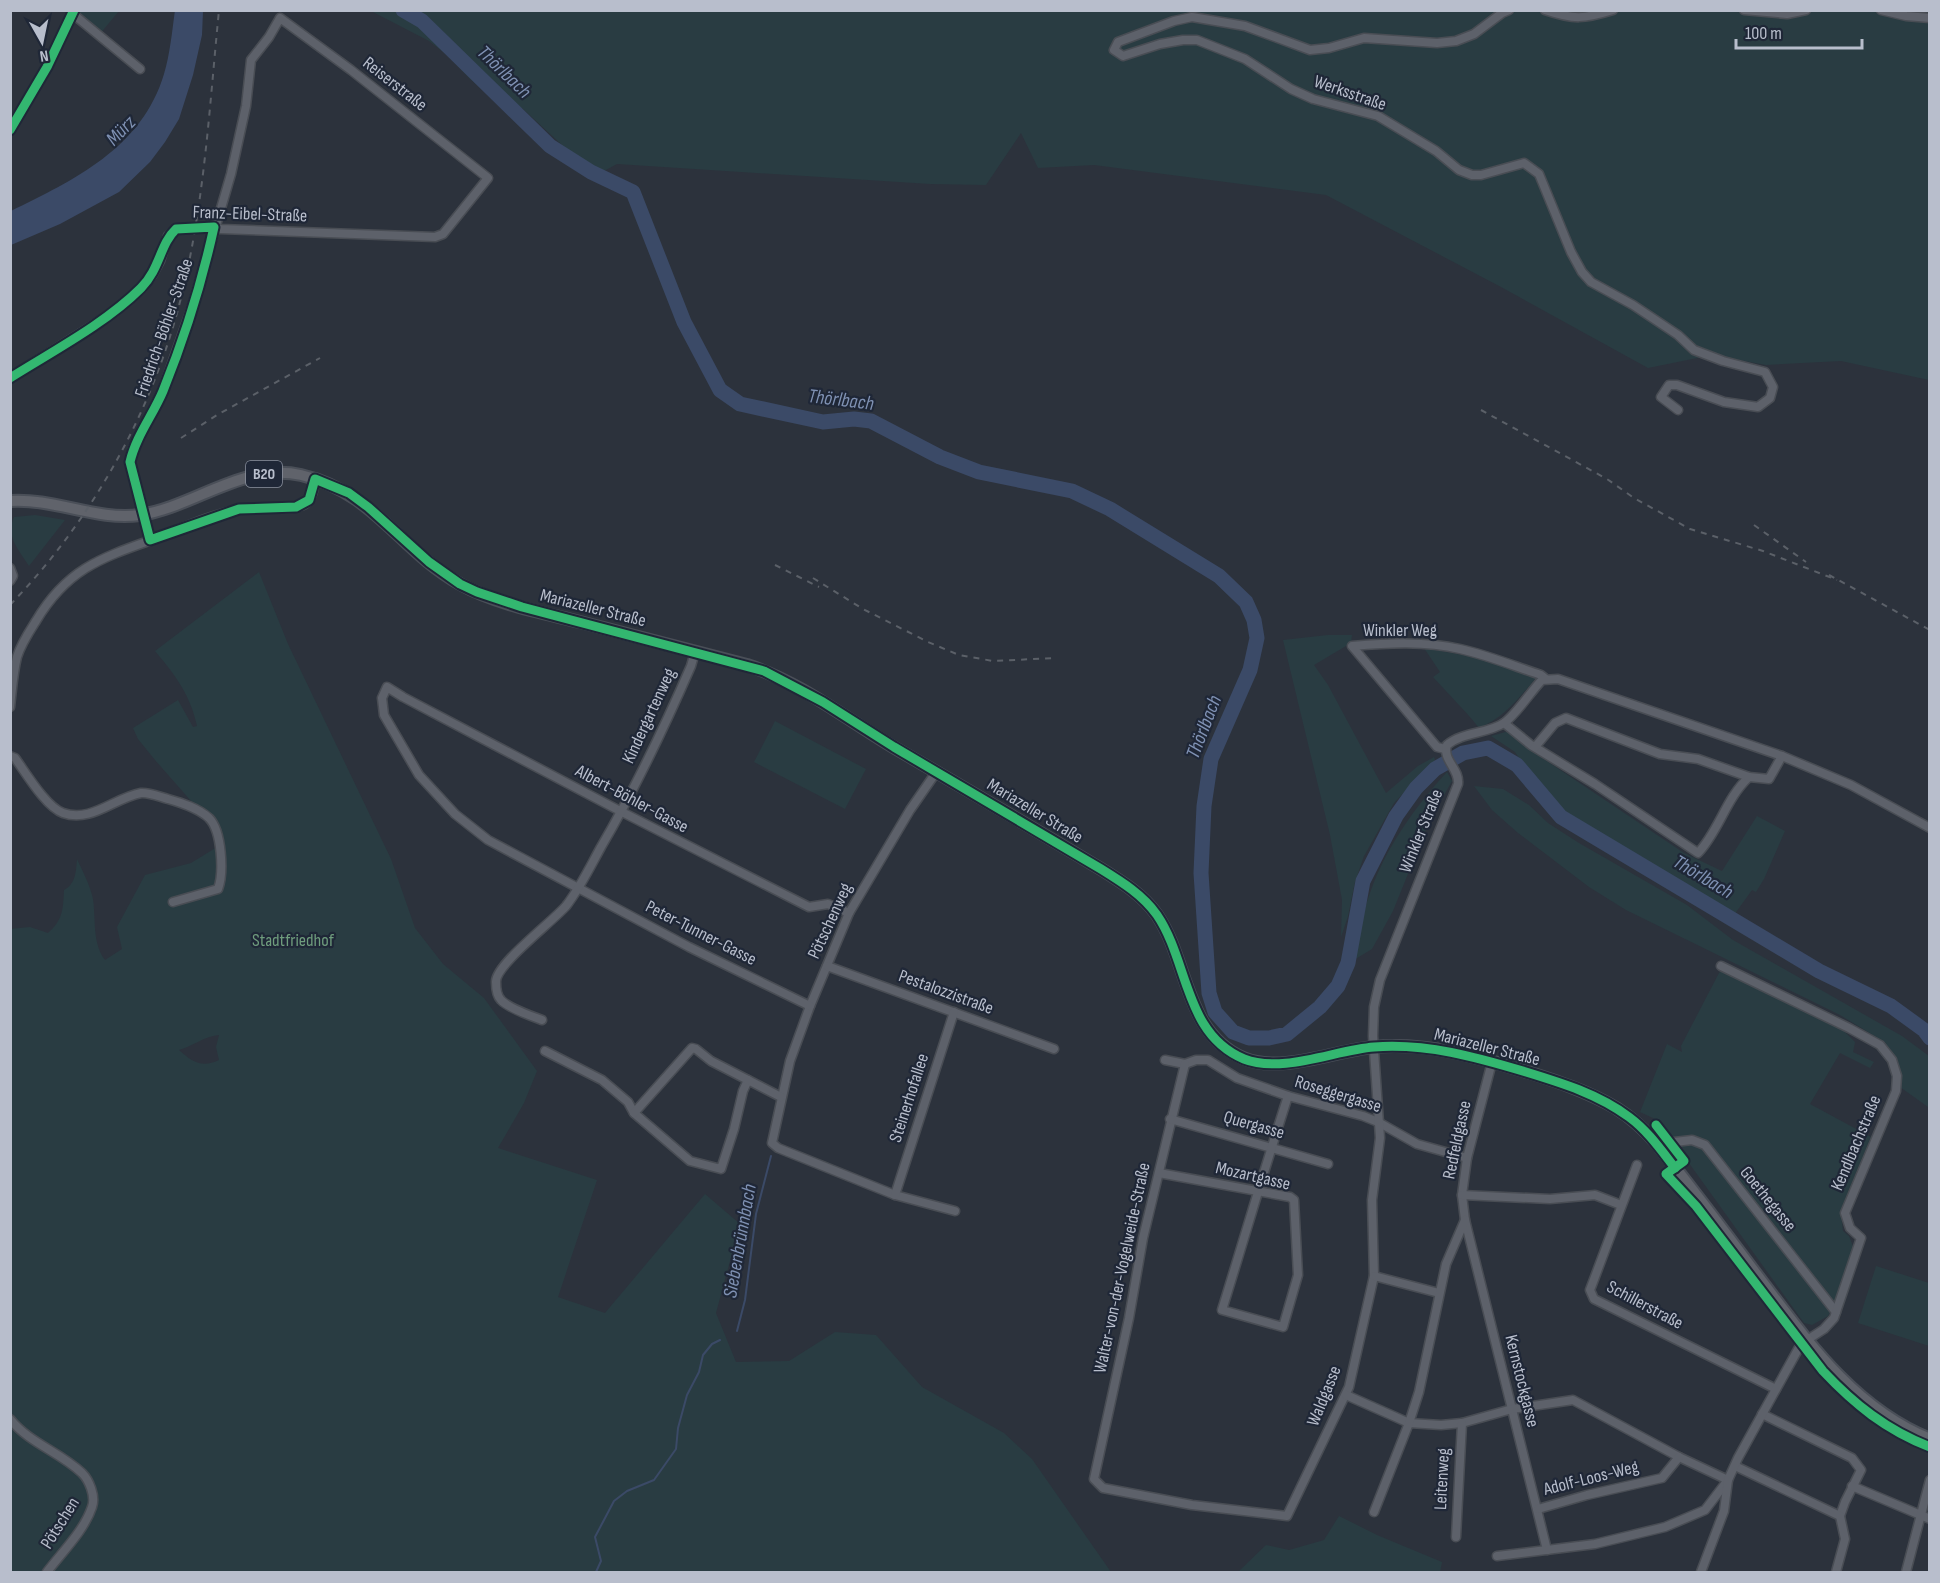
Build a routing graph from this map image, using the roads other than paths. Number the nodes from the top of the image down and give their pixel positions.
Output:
1 (1509, 10) edge
2 (1545, 10) edge
3 (1613, 10) edge
4 (1744, 10) edge
5 (1806, 10) edge
6 (1881, 10) edge
7 (74, 12) edge
8 (280, 18) joint
9 (1929, 18) edge
10 (141, 69) dead end
11 (10, 130) edge
12 (488, 178) joint
13 (214, 227) junction
14 (10, 378) edge
15 (1678, 410) dead end
16 (315, 479) junction
17 (10, 501) edge
18 (150, 540) junction
19 (10, 568) edge
20 (10, 581) edge
21 (695, 652) junction
22 (1546, 679) junction
23 (404, 697) joint
24 (10, 707) edge
25 (1504, 723) junction
26 (1535, 747) junction
27 (1445, 751) junction
28 (10, 756) edge
29 (1782, 756) junction
30 (937, 771) junction
31 (1749, 777) junction
32 (622, 812) junction
33 (1929, 828) edge
34 (578, 888) junction
35 (173, 902) dead end
36 (849, 913) junction
37 (827, 966) junction
38 (1721, 966) dead end
39 (810, 1006) junction
40 (954, 1012) junction
41 (542, 1020) dead end
42 (1374, 1047) junction
43 (1054, 1049) dead end
44 (545, 1051) dead end
45 (1165, 1060) dead end
46 (1492, 1062) junction
47 (1185, 1064) junction
48 (748, 1080) junction
49 (1288, 1096) junction
50 (781, 1097) junction
51 (634, 1113) junction
52 (1170, 1119) junction
53 (1378, 1122) junction
54 (1657, 1144) junction
55 (1272, 1147) junction
56 (1467, 1158) junction
57 (1328, 1164) dead end
58 (1637, 1165) dead end
59 (1159, 1173) junction
60 (1258, 1192) junction
61 (895, 1195) junction
62 (1462, 1195) junction
63 (1622, 1205) junction
64 (955, 1211) dead end
65 (1465, 1220) junction
66 (1374, 1276) junction
67 (1439, 1293) junction
68 (1836, 1311) junction
69 (1807, 1340) junction
70 (1776, 1389) junction
71 (1346, 1395) junction
72 (1512, 1408) junction
73 (1761, 1414) junction
74 (10, 1419) edge
75 (1409, 1423) junction
76 (1462, 1423) junction
77 (1929, 1439) edge
78 (1679, 1457) junction
79 (1735, 1466) junction
80 (1094, 1479) joint
81 (1728, 1480) junction
82 (1929, 1480) edge
83 (1852, 1486) junction
84 (1538, 1509) junction
85 (1374, 1512) dead end
86 (1840, 1516) junction
87 (1925, 1518) edge
88 (1456, 1537) dead end
89 (1547, 1550) junction
90 (1497, 1556) dead end
91 (47, 1572) edge
92 (1701, 1572) edge
93 (1836, 1572) edge
94 (1906, 1572) edge

1 - 15 street, Werksstraße
2 - 3 street
4 - 5 street
6 - 9 street
7 - 10 street
7 - 11 street
8 - 12 street, Reiserstraße
8 - 13 street, Friedrich-Böhler-Straße
12 - 13 street, Franz-Eibel-Straße
13 - 14 street, Franz-Eibel-Straße
13 - 18 street, Friedrich-Böhler-Straße, bridge
16 - 17 main road, Mariazeller Straße / B20
16 - 18 street
16 - 21 main road, Mariazeller Straße / B20
18 - 24 street
19 - 20 street
21 - 30 main road, Mariazeller Straße / B20
21 - 32 street, Kindergartenweg
22 - 25 street
22 - 27 street, Winkler Weg
22 - 29 street
23 - 32 street, Albert-Böhler-Gasse
23 - 34 street, Peter-Tunner-Gasse
25 - 26 street
25 - 27 street
26 - 31 street
26 - 31 street
27 - 42 street, Winkler Straße
28 - 35 street
29 - 31 street
29 - 33 street
30 - 36 street, Pötschenweg
30 - 42 main road, Mariazeller Straße / B20
32 - 34 street, Kindergartenweg
32 - 36 street, Albert-Böhler-Gasse
34 - 39 street, Peter-Tunner-Gasse
34 - 41 street
36 - 37 street, Pötschenweg
37 - 39 street, Pötschenweg
37 - 40 street, Pestalozzistraße
38 - 68 street, Kendlbachstraße
39 - 50 street, Pötschenweg
40 - 43 street, Pestalozzistraße
40 - 61 street, Steinerhofallee
42 - 46 main road, Mariazeller Straße / B20
42 - 53 street, Waldgasse
44 - 51 street
45 - 47 street, Roseggergasse
46 - 54 main road, Mariazeller Straße / B20
46 - 56 street, Redfeldgasse
47 - 49 street, Roseggergasse
47 - 52 street, Walter-von-der-Vogelweide-Straße
48 - 50 street
48 - 51 street
48 - 51 street
49 - 53 street, Roseggergasse
49 - 55 street
50 - 61 street, Pötschenweg
52 - 55 street, Quergasse
52 - 59 street, Walter-von-der-Vogelweide-Straße
53 - 56 street, Roseggergasse
53 - 66 street, Waldgasse
54 - 68 street, Goethegasse
54 - 69 main road, Mariazeller Straße / B20
55 - 57 street, Quergasse
55 - 60 street
56 - 62 street, Redfeldgasse
58 - 63 street, Schillerstraße
59 - 60 street, Mozartgasse
59 - 80 street, Walter-von-der-Vogelweide-Straße
60 - 60 street, Mozartgasse
61 - 64 street, Pötschenweg
62 - 63 street
62 - 65 street, Redfeldgasse
63 - 70 street, Schillerstraße
65 - 67 street
65 - 72 street, Kernstockgasse
66 - 67 street
66 - 71 street, Waldgasse
67 - 75 street
68 - 69 street, Kendlbachstraße
69 - 70 street, Kendlbachstraße
69 - 77 main road, Mariazeller Straße / B20
70 - 73 street, Kendlbachstraße
71 - 75 street
71 - 80 street, Waldgasse
72 - 76 street
72 - 78 street
72 - 84 street, Kernstockgasse
73 - 79 street, Kendlbachstraße
73 - 83 street
74 - 91 street, Pötschen
75 - 76 street
75 - 85 street
76 - 88 street, Leitenweg
78 - 81 street
78 - 84 street, Adolf-Loos-Weg
79 - 81 street, Kendlbachstraße
79 - 86 street
81 - 89 street
81 - 92 street
82 - 87 street
83 - 86 street
83 - 87 street
84 - 89 street, Kernstockgasse
86 - 93 street
87 - 94 street
89 - 90 street

